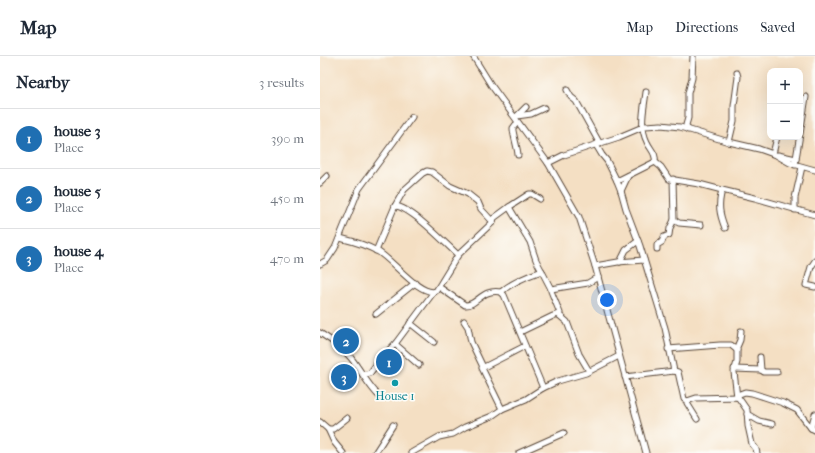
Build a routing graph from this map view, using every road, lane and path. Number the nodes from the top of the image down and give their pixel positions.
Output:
1 (473, 56) edge
2 (693, 56) edge
3 (737, 73) dead end
4 (567, 90) dead end
5 (646, 92) dead end
6 (806, 97) dead end
7 (526, 107) dead end
8 (544, 108) dead end
9 (412, 117) dead end
10 (516, 119) junction
11 (642, 128) junction
12 (687, 128) junction
13 (777, 140) edge
14 (729, 142) junction
15 (598, 144) junction
16 (775, 154) junction
17 (518, 155) dead end
18 (796, 159) junction
19 (655, 162) junction
20 (548, 163) junction
21 (795, 165) junction
22 (802, 167) junction
23 (815, 170) edge
24 (327, 176) dead end
25 (628, 176) junction
26 (673, 179) junction
27 (617, 181) junction
28 (320, 183) edge
29 (722, 190) junction
30 (621, 191) junction
31 (540, 199) dead end
32 (395, 206) junction
33 (509, 207) junction
34 (795, 210) junction
35 (815, 215) edge
36 (674, 220) junction
37 (493, 222) junction
38 (701, 225) dead end
39 (725, 228) dead end
40 (340, 238) junction
41 (638, 241) junction
42 (657, 250) dead end
43 (376, 251) junction
44 (458, 255) junction
45 (644, 260) junction
46 (815, 261) edge
47 (620, 262) junction
48 (320, 264) edge
49 (595, 266) junction
50 (542, 271) junction
51 (598, 277) junction
52 (415, 283) junction
53 (439, 287) junction
54 (815, 287) edge
55 (552, 289) junction
56 (501, 292) junction
57 (432, 293) junction
58 (376, 314) dead end
59 (559, 315) junction
60 (464, 321) dead end
61 (410, 323) junction
62 (741, 331) dead end
63 (520, 332) junction
64 (320, 333) edge
65 (434, 342) dead end
66 (395, 344) junction
67 (525, 346) junction
68 (668, 349) junction
69 (737, 350) junction
70 (620, 356) junction
71 (760, 357) dead end
72 (419, 365) dead end
73 (483, 367) junction
74 (734, 369) junction
75 (761, 370) junction
76 (589, 371) junction
77 (674, 371) junction
78 (777, 372) dead end
79 (363, 375) junction
80 (625, 377) junction
81 (543, 388) junction
82 (737, 396) junction
83 (381, 398) dead end
84 (687, 401) junction
85 (502, 409) junction
86 (747, 414) junction
87 (815, 414) edge
88 (346, 418) dead end
89 (697, 419) dead end
90 (320, 422) edge
91 (772, 424) dead end
92 (393, 425) dead end
93 (328, 429) junction
94 (813, 429) edge
95 (564, 433) dead end
96 (341, 452) edge
97 (375, 453) edge
98 (411, 453) edge
99 (519, 453) edge
100 (646, 453) edge
101 (757, 453) edge

1 - 10 street
2 - 12 street
3 - 14 street
4 - 15 street
5 - 11 street
6 - 18 street
7 - 10 street
8 - 10 street
9 - 40 street
10 - 17 street
10 - 20 street
11 - 12 street
11 - 15 street
11 - 19 street
12 - 14 street
13 - 16 street
14 - 16 street
15 - 20 street
15 - 27 street
16 - 18 street
16 - 21 street
18 - 21 street
19 - 25 street
19 - 26 street
20 - 49 street
21 - 22 street
22 - 23 street
22 - 34 street
24 - 28 street
25 - 27 street
25 - 30 street
26 - 29 street
26 - 36 street
27 - 30 street
29 - 34 street
29 - 39 street
30 - 41 street
31 - 33 street
32 - 37 street
32 - 43 street
32 - 44 street
33 - 37 street
33 - 50 street
34 - 35 street
36 - 38 street
36 - 42 street
37 - 44 street
40 - 43 street
40 - 48 street
41 - 45 street
41 - 47 street
43 - 52 street
44 - 53 street
45 - 47 street
45 - 68 street
46 - 54 street
47 - 49 street
49 - 51 street
50 - 55 street
50 - 56 street
51 - 55 street
51 - 70 street
52 - 57 street
52 - 58 street
53 - 56 street
53 - 57 street
55 - 59 street
56 - 63 street
57 - 61 street
59 - 63 street
59 - 76 street
60 - 73 street
61 - 65 street
61 - 66 street
62 - 69 street
63 - 67 street
64 - 79 street
66 - 72 street
66 - 79 street
67 - 73 street
67 - 81 street
68 - 69 street
68 - 77 street
69 - 74 street
70 - 76 street
70 - 80 street
71 - 75 street
73 - 85 street
74 - 75 street
74 - 82 street
75 - 78 street
76 - 81 street
77 - 80 street
77 - 84 street
79 - 83 street
80 - 100 street
81 - 85 street
82 - 84 street
82 - 86 street
82 - 94 street
84 - 89 street
85 - 98 street
86 - 91 street
86 - 101 street
87 - 94 street
88 - 93 street
90 - 93 street
92 - 97 street
93 - 96 street
95 - 99 street

